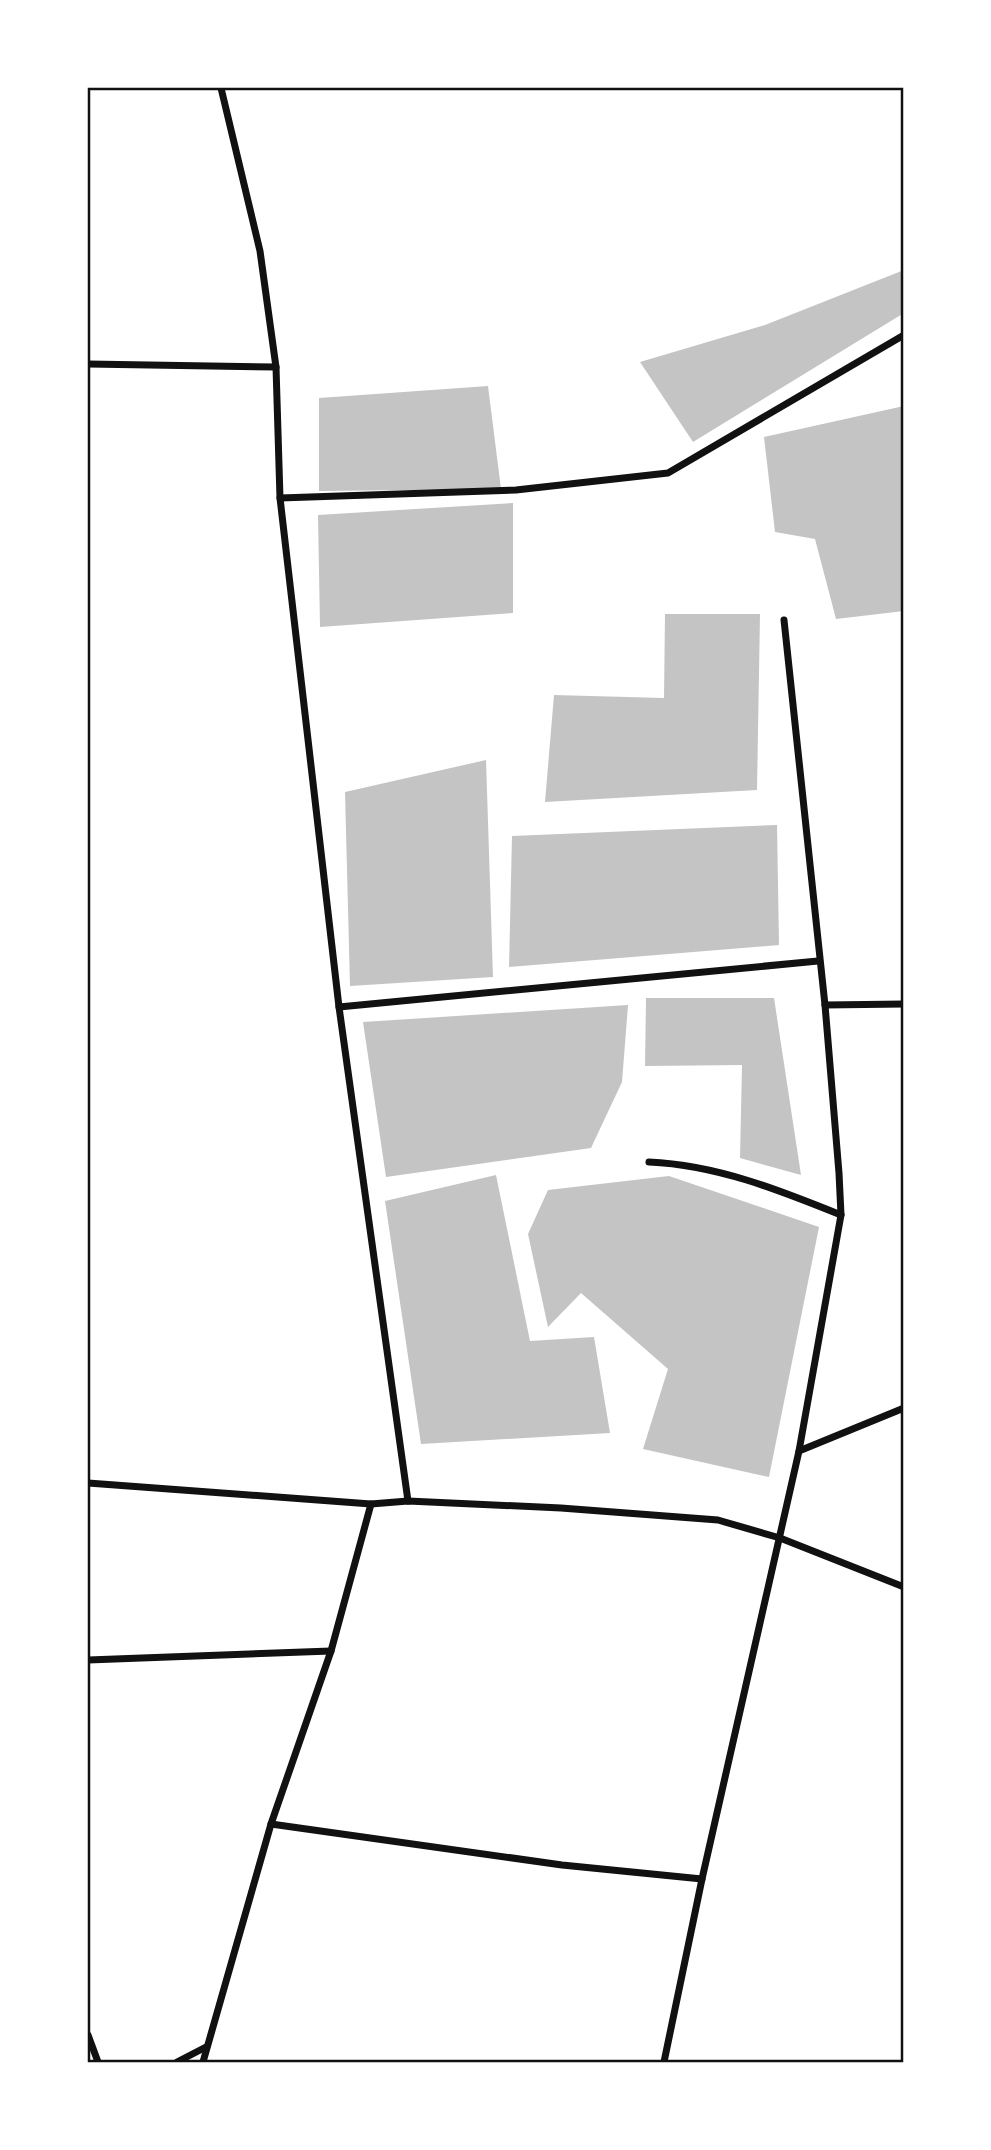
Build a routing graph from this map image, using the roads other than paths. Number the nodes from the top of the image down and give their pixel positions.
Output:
1 (221, 88) edge
2 (904, 335) edge
3 (88, 364) edge
4 (276, 367) junction
5 (280, 498) junction
6 (784, 620) dead end
7 (818, 961) junction
8 (904, 1004) edge
9 (825, 1005) junction
10 (339, 1007) junction
11 (649, 1162) dead end
12 (841, 1215) junction
13 (904, 1408) edge
14 (799, 1451) junction
15 (88, 1483) edge
16 (408, 1501) junction
17 (372, 1504) junction
18 (780, 1538) junction
19 (904, 1587) edge
20 (331, 1651) junction
21 (88, 1660) edge
22 (271, 1824) junction
23 (702, 1879) junction
24 (88, 2035) edge
25 (206, 2047) junction
26 (98, 2063) edge
27 (177, 2063) edge
28 (203, 2063) edge
29 (664, 2063) edge

1 - 4 street
2 - 5 street
3 - 4 street
4 - 5 street
5 - 10 street
6 - 7 street
7 - 9 street
7 - 10 street
8 - 9 street
9 - 12 street
10 - 16 street
11 - 12 street
12 - 14 street
13 - 14 street
14 - 18 street
15 - 17 street
16 - 17 street
16 - 18 street
17 - 20 street
18 - 19 street
18 - 23 street
20 - 21 street
20 - 22 street
22 - 23 street
22 - 25 street
23 - 29 street
24 - 26 street
25 - 27 street
25 - 28 street

